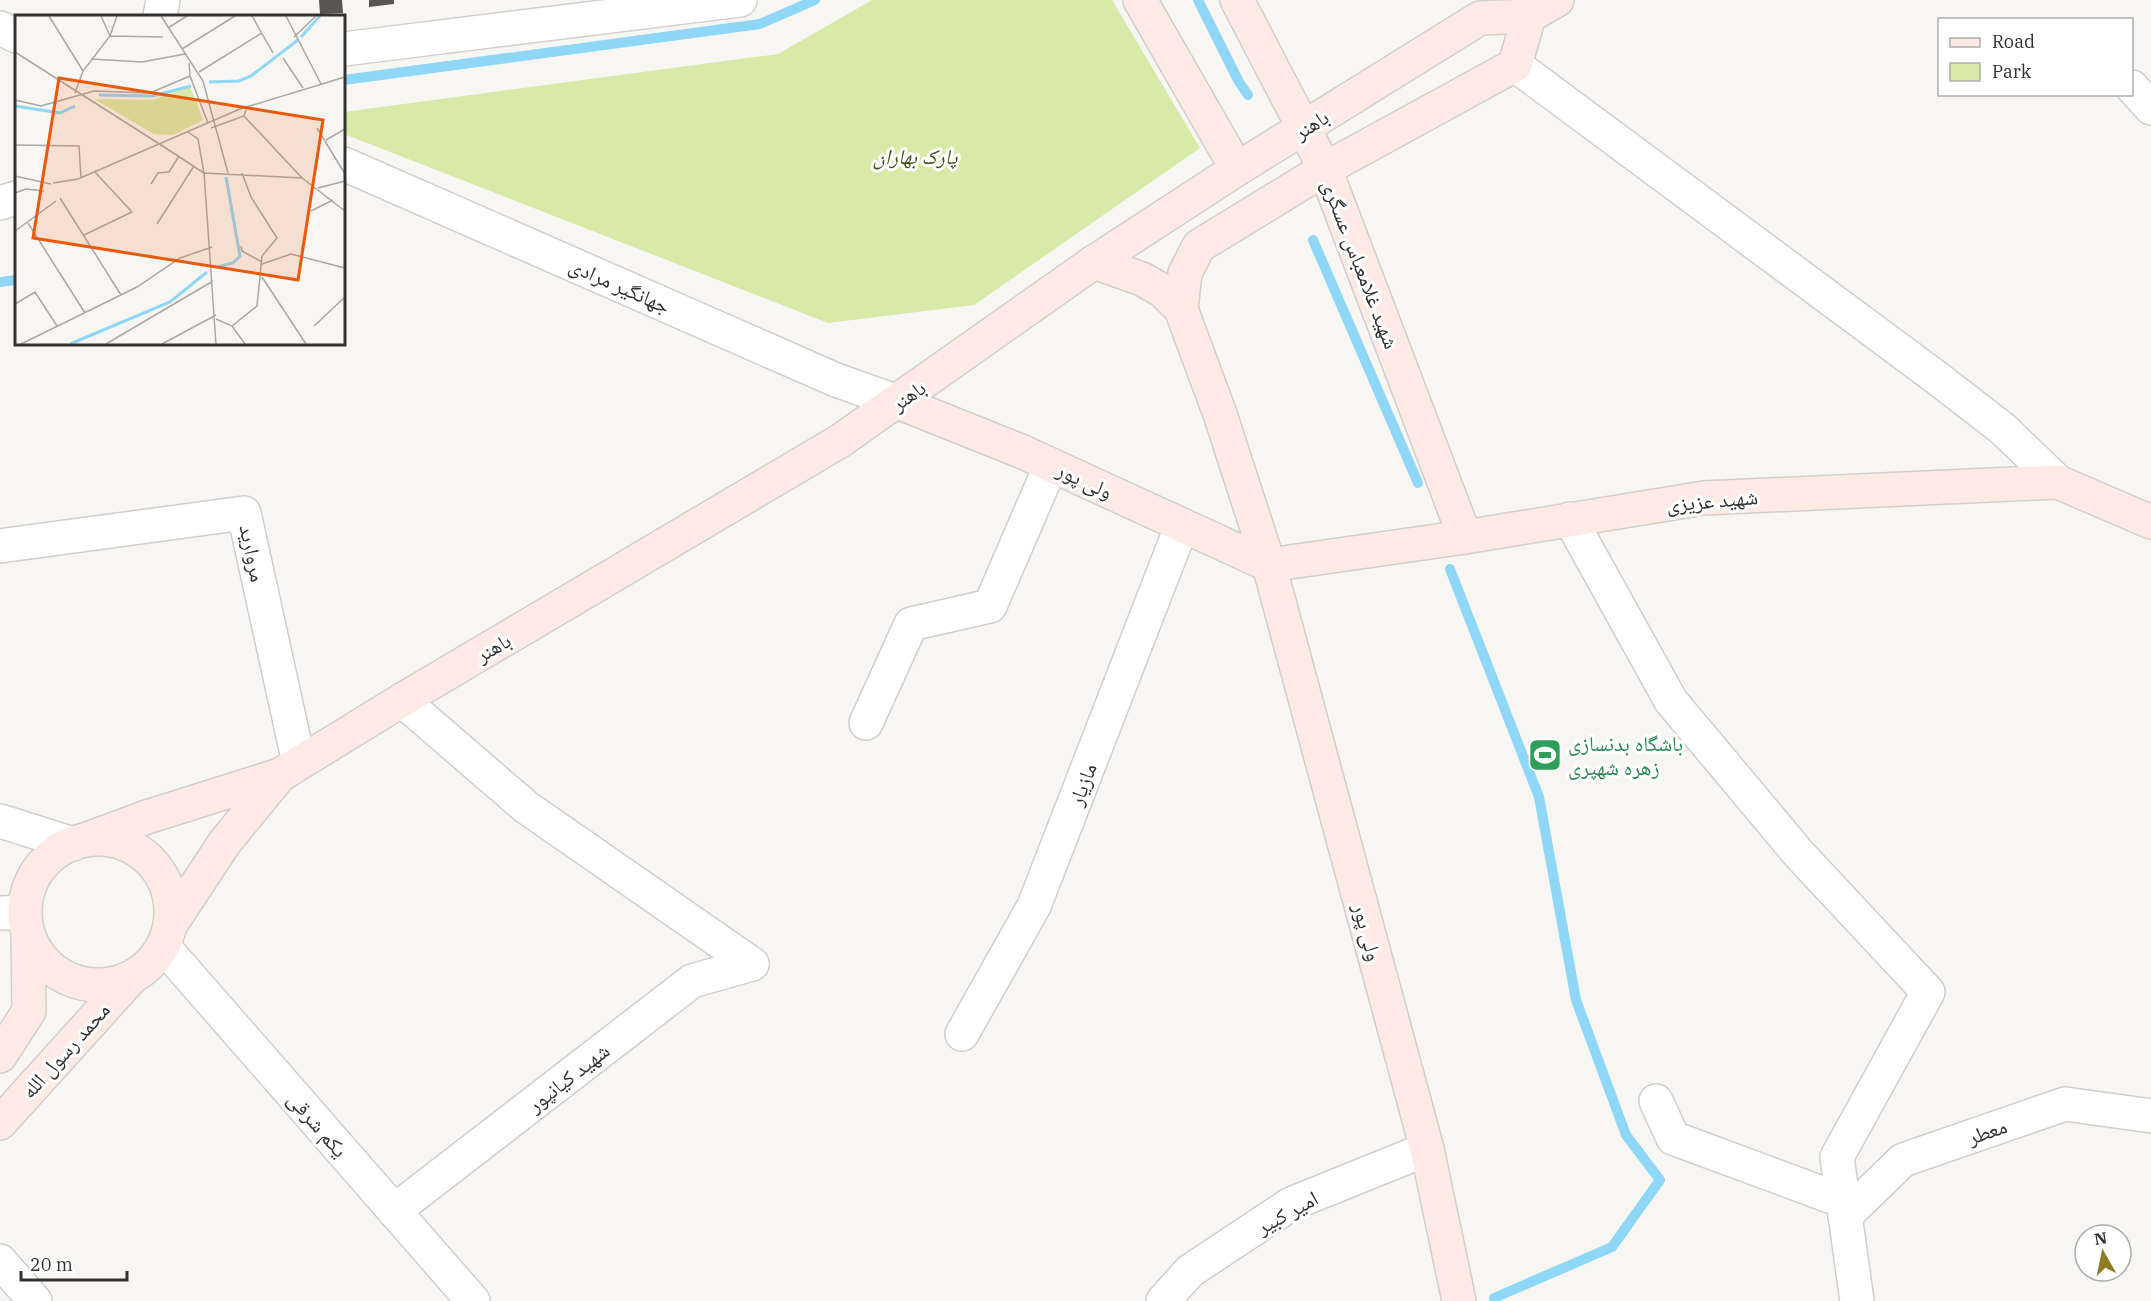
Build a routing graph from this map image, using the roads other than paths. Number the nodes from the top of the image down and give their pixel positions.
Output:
1 (163, 0) edge
2 (740, 0) edge
3 (1140, 0) edge
4 (1237, 0) edge
5 (1557, 0) edge
6 (160, 15) edge
7 (1529, 16) junction
8 (0, 28) edge
9 (15, 36) edge
10 (345, 49) edge
11 (1515, 65) junction
12 (2133, 88) edge
13 (2151, 108) edge
14 (1305, 128) junction
15 (345, 164) edge
16 (1237, 169) junction
17 (1325, 169) junction
18 (15, 198) edge
19 (0, 203) edge
20 (1094, 262) junction
21 (1181, 309) junction
22 (898, 402) junction
23 (1052, 465) junction
24 (2058, 482) junction
25 (1570, 519) junction
26 (2151, 522) edge
27 (1182, 525) junction
28 (1465, 537) junction
29 (0, 546) edge
30 (1269, 565) junction
31 (402, 700) junction
32 (866, 723) dead end
33 (289, 769) junction
34 (0, 821) edge
35 (79, 842) junction
36 (18, 920) edge
37 (167, 935) junction
38 (131, 978) junction
39 (962, 1034) dead end
40 (0, 1056) edge
41 (1656, 1101) dead end
42 (2151, 1116) edge
43 (0, 1123) edge
44 (1427, 1149) junction
45 (1844, 1209) junction
46 (394, 1211) junction
47 (0, 1261) edge
48 (35, 1301) edge
49 (473, 1301) edge
50 (1163, 1301) edge
51 (1459, 1301) edge
52 (1857, 1301) edge

1 - 6 street
2 - 10 street
3 - 16 main road
4 - 14 main road, شهید غلامعباس عسگری
5 - 7 main road, باهنر
7 - 11 main road
7 - 14 main road, باهنر
8 - 9 street
11 - 17 main road
11 - 24 street
12 - 13 street
14 - 16 main road, باهنر
14 - 17 main road, شهید غلامعباس عسگری
15 - 22 street, جهانگیر مرادی
16 - 20 main road, باهنر
17 - 21 main road
17 - 28 main road, شهید غلامعباس عسگری
18 - 19 street
20 - 21 main road, ولی پور
20 - 22 main road, باهنر
21 - 30 main road, ولی پور
22 - 23 main road, ولی پور
22 - 31 main road, باهنر
23 - 27 main road, ولی پور
23 - 32 street
24 - 25 main road, شهید عزیزی
24 - 26 main road, شهید عزیزی
25 - 28 main road, شهید عزیزی
25 - 45 street
27 - 30 main road, ولی پور
27 - 39 street, مازیار
28 - 30 main road, شهید عزیزی
29 - 33 street, مروارید
30 - 44 main road, ولی پور
31 - 33 main road, باهنر
31 - 46 street, شهید کیانپور
33 - 35 main road, باهنر
33 - 37 main road, باهنر
34 - 35 street
35 - 36 main road
35 - 37 main road
36 - 38 main road
36 - 40 main road, محمد رسول الله
37 - 38 main road
37 - 46 street, یکم شرقی
38 - 43 main road, محمد رسول الله
41 - 45 street
42 - 45 street, معطر
44 - 50 street, امیر کبیر
44 - 51 main road, ولی پور
45 - 52 street
46 - 49 street, یکم شرقی
47 - 48 street

